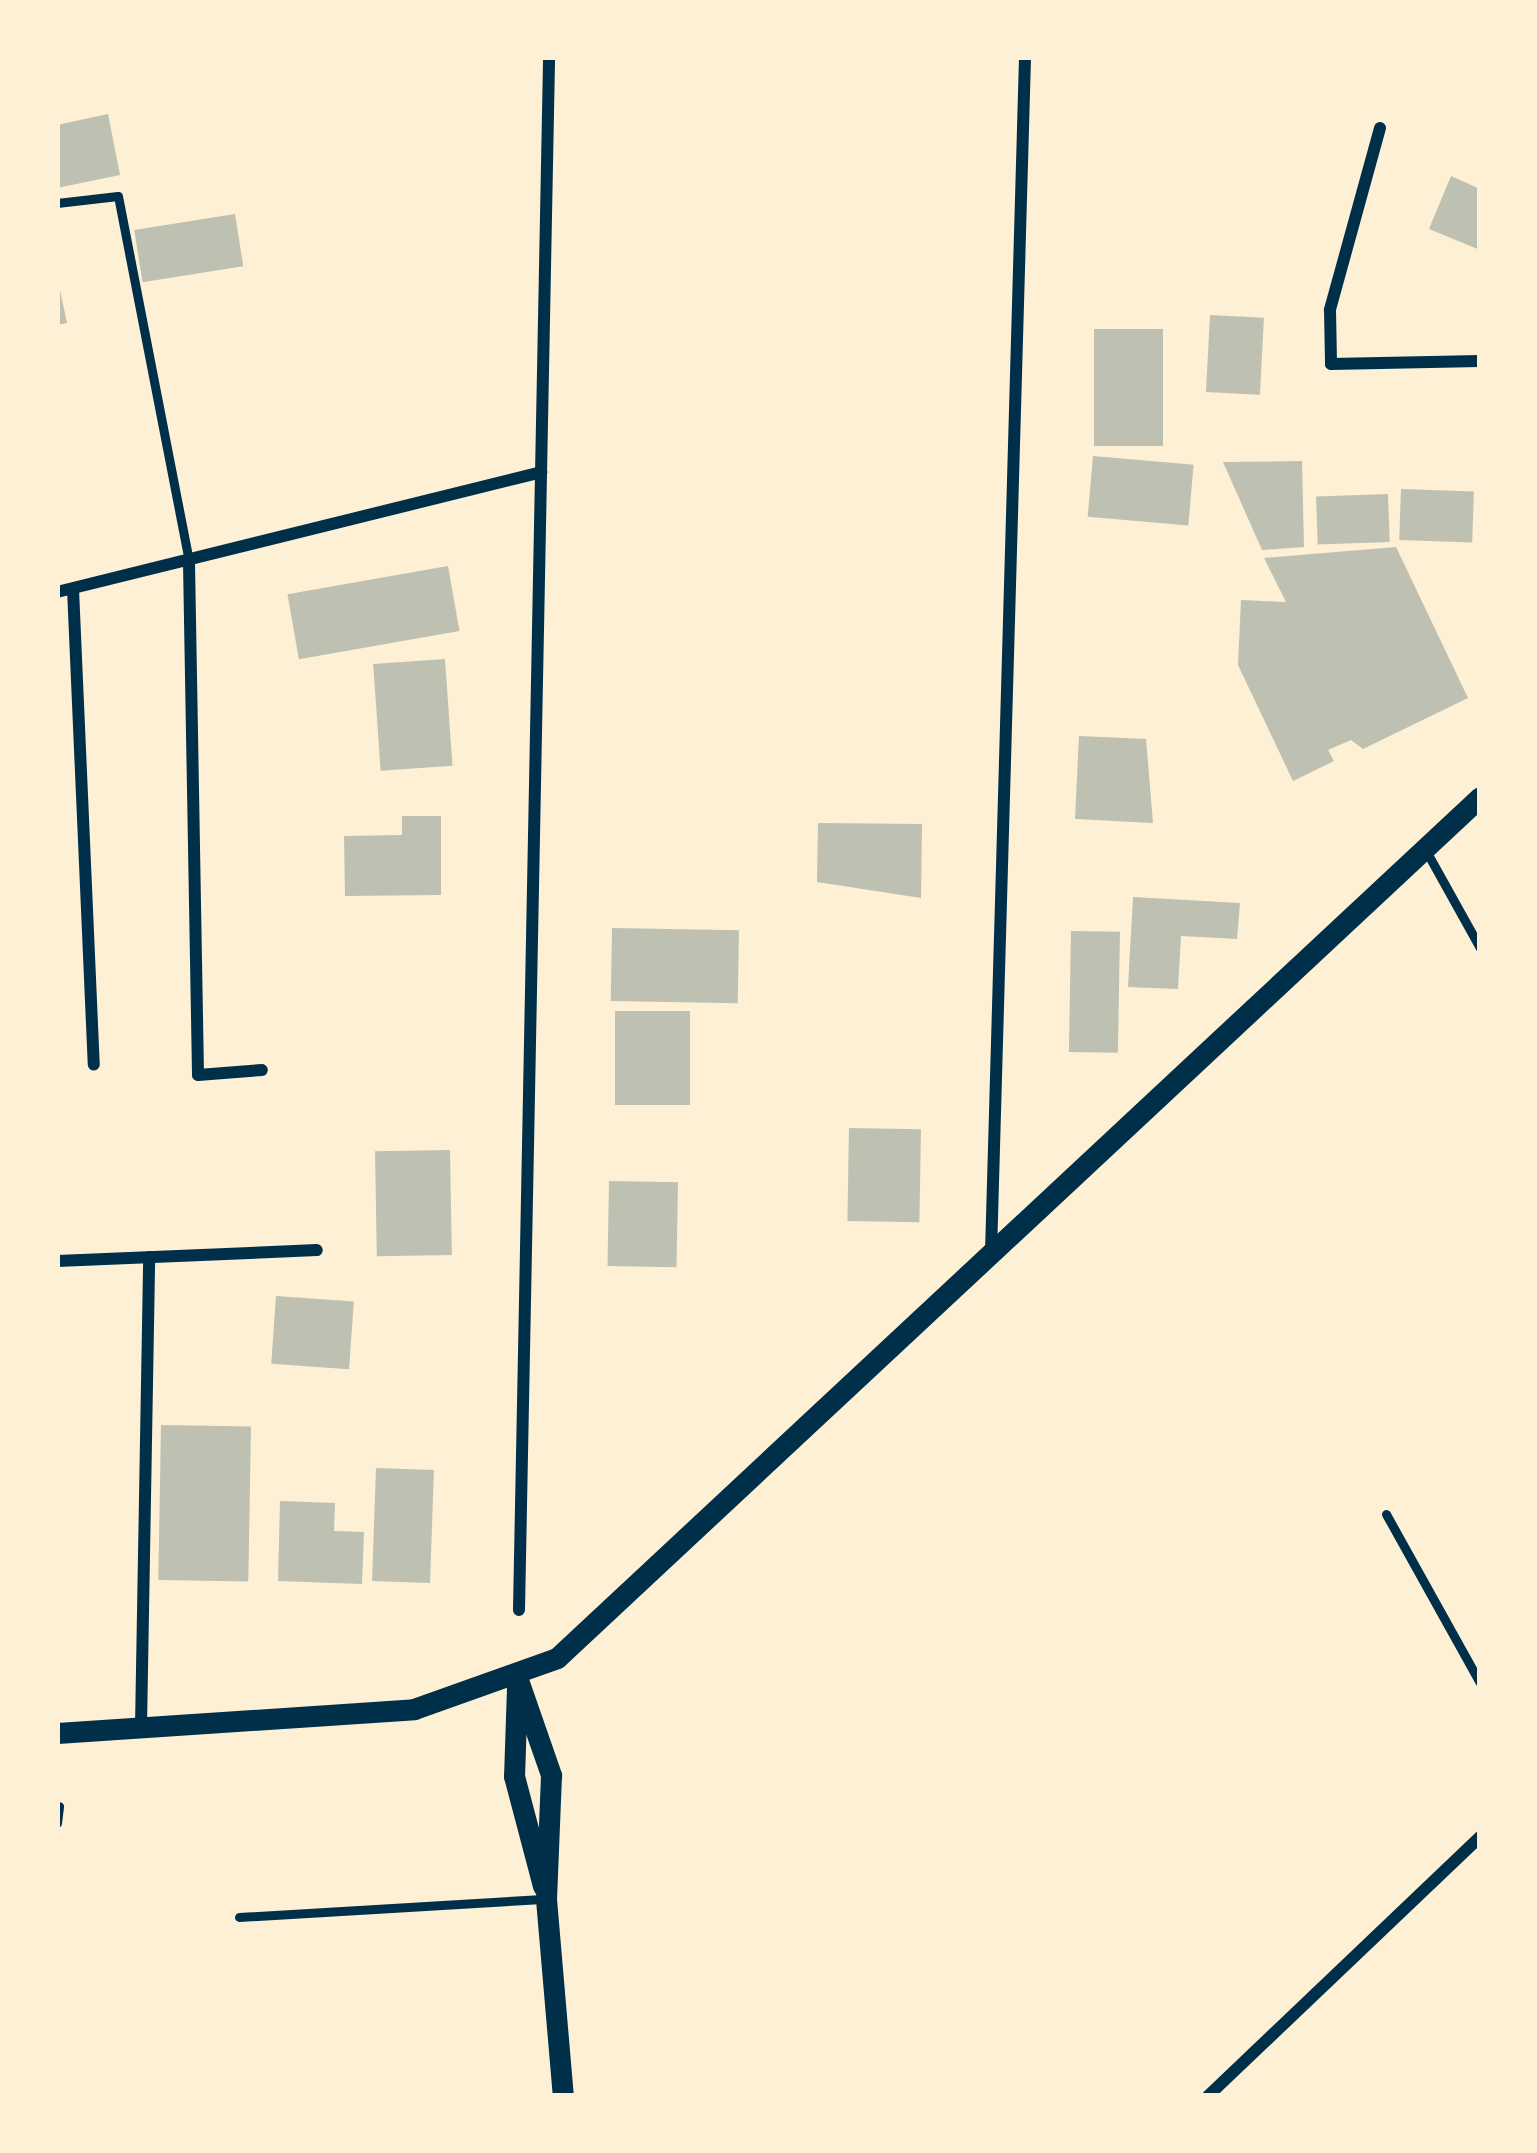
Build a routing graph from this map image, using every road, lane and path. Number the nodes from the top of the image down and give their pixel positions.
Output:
1 (549, 57) edge
2 (1025, 57) edge
3 (1380, 128) dead end
4 (57, 202) edge
5 (1480, 362) edge
6 (541, 472) junction
7 (189, 563) junction
8 (73, 589) junction
9 (57, 592) edge
10 (1480, 797) edge
11 (1425, 849) junction
12 (1480, 948) edge
13 (94, 1065) dead end
14 (262, 1070) dead end
15 (317, 1250) dead end
16 (149, 1257) junction
17 (57, 1261) edge
18 (991, 1261) junction
19 (1386, 1514) dead end
20 (519, 1610) dead end
21 (518, 1680) junction
22 (1480, 1683) edge
23 (141, 1727) junction
24 (57, 1733) edge
25 (59, 1806) edge
26 (57, 1822) edge
27 (1480, 1837) edge
28 (546, 1899) junction
29 (239, 1917) dead end
30 (563, 2096) edge
31 (1208, 2096) edge

1 - 6 street
2 - 18 street
3 - 5 street
4 - 7 lane
6 - 7 street
6 - 20 street
7 - 8 street
7 - 14 street
8 - 9 street
8 - 13 street
10 - 11 street
11 - 12 lane
11 - 18 street
15 - 16 street
16 - 17 street
16 - 23 street
18 - 21 street
19 - 22 lane
21 - 23 street
21 - 28 street
21 - 28 street
23 - 24 street
25 - 26 lane
27 - 31 street
28 - 29 lane
28 - 30 street

